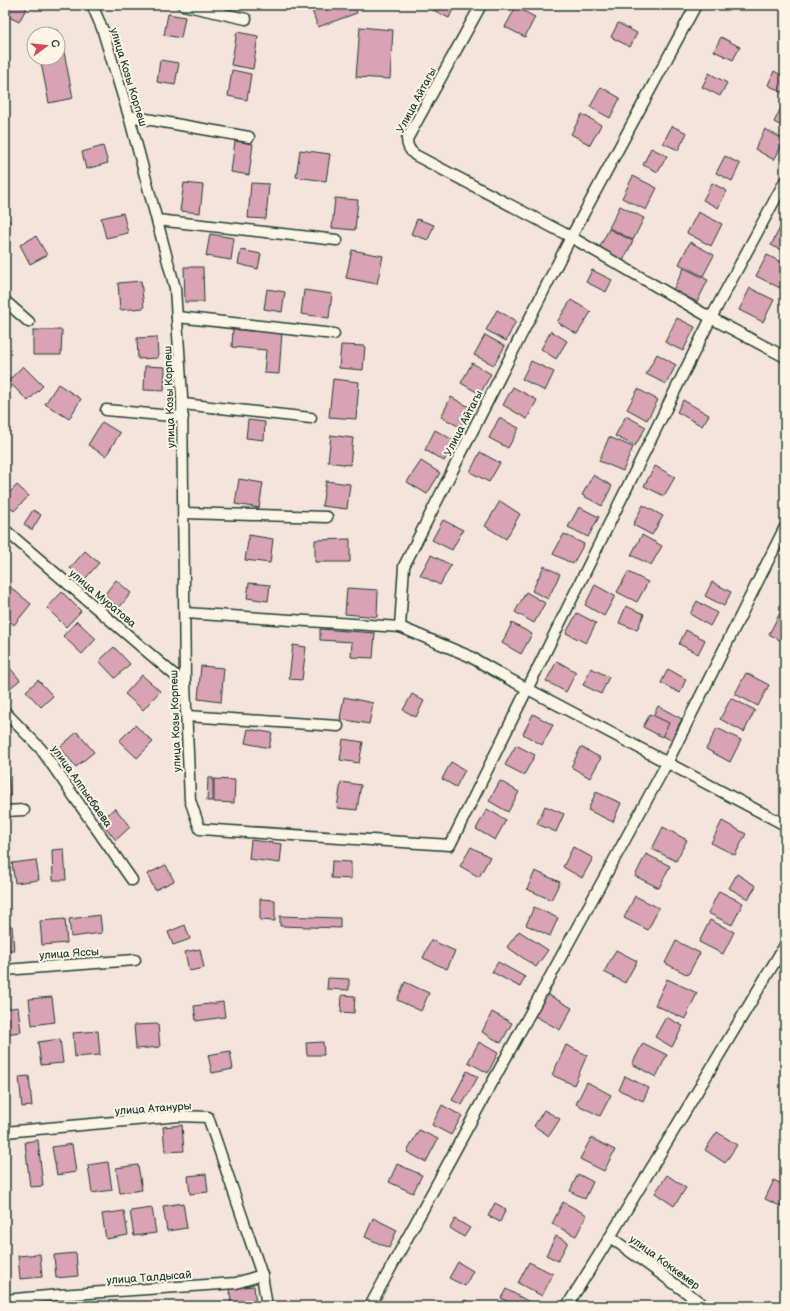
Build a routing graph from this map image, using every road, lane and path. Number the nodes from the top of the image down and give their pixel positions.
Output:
1 (92, 5) edge
2 (182, 5) edge
3 (481, 5) edge
4 (696, 5) edge
5 (246, 19) dead end
6 (129, 116) junction
7 (249, 137) dead end
8 (785, 181) edge
9 (157, 220) junction
10 (571, 238) junction
11 (337, 240) dead end
12 (5, 301) edge
13 (177, 317) junction
14 (711, 318) junction
15 (29, 322) dead end
16 (334, 334) dead end
17 (785, 357) edge
18 (183, 404) junction
19 (106, 410) dead end
20 (183, 417) junction
21 (311, 418) dead end
22 (184, 513) junction
23 (327, 517) dead end
24 (785, 527) edge
25 (5, 530) edge
26 (185, 613) junction
27 (400, 627) junction
28 (185, 684) junction
29 (527, 688) junction
30 (5, 712) edge
31 (186, 716) junction
32 (338, 726) dead end
33 (668, 763) junction
34 (24, 810) dead end
35 (5, 811) edge
36 (785, 825) edge
37 (132, 880) dead end
38 (785, 945) edge
39 (135, 960) dead end
40 (5, 970) edge
41 (5, 1132) edge
42 (610, 1237) junction
43 (262, 1275) junction
44 (5, 1300) edge
45 (267, 1306) edge
46 (370, 1306) edge
47 (567, 1306) edge
48 (705, 1306) edge

1 - 6 street, улица Козы Корпеш
2 - 5 street
3 - 10 street, Улица Айтагы
4 - 10 street, Улица Айтагы
6 - 7 street
6 - 9 street, улица Козы Корпеш
8 - 14 street
9 - 11 street
9 - 13 street, улица Козы Корпеш
10 - 14 street, Улица Айтагы
10 - 27 street, Улица Айтагы
12 - 15 street
13 - 16 street
13 - 18 street, улица Козы Корпеш
14 - 17 street, Улица Айтагы
14 - 29 street
18 - 20 street, улица Козы Корпеш
18 - 21 street
19 - 20 street
20 - 22 street, улица Козы Корпеш
22 - 23 street
22 - 26 street, улица Козы Корпеш
24 - 33 street
25 - 28 street, улица Муратова
26 - 27 street
26 - 28 street, улица Козы Корпеш
27 - 29 street
28 - 31 street, улица Козы Корпеш
29 - 31 street, улица Козы Корпеш
29 - 33 street
30 - 37 street, улица Алпысбаева
31 - 32 street
33 - 36 street
33 - 46 street
34 - 35 street
38 - 42 street
39 - 40 street, улица Яссы
41 - 43 street, улица Атануры
42 - 47 street
42 - 48 street, улица Коккемер
43 - 44 street, улица Талдысай
43 - 45 street

